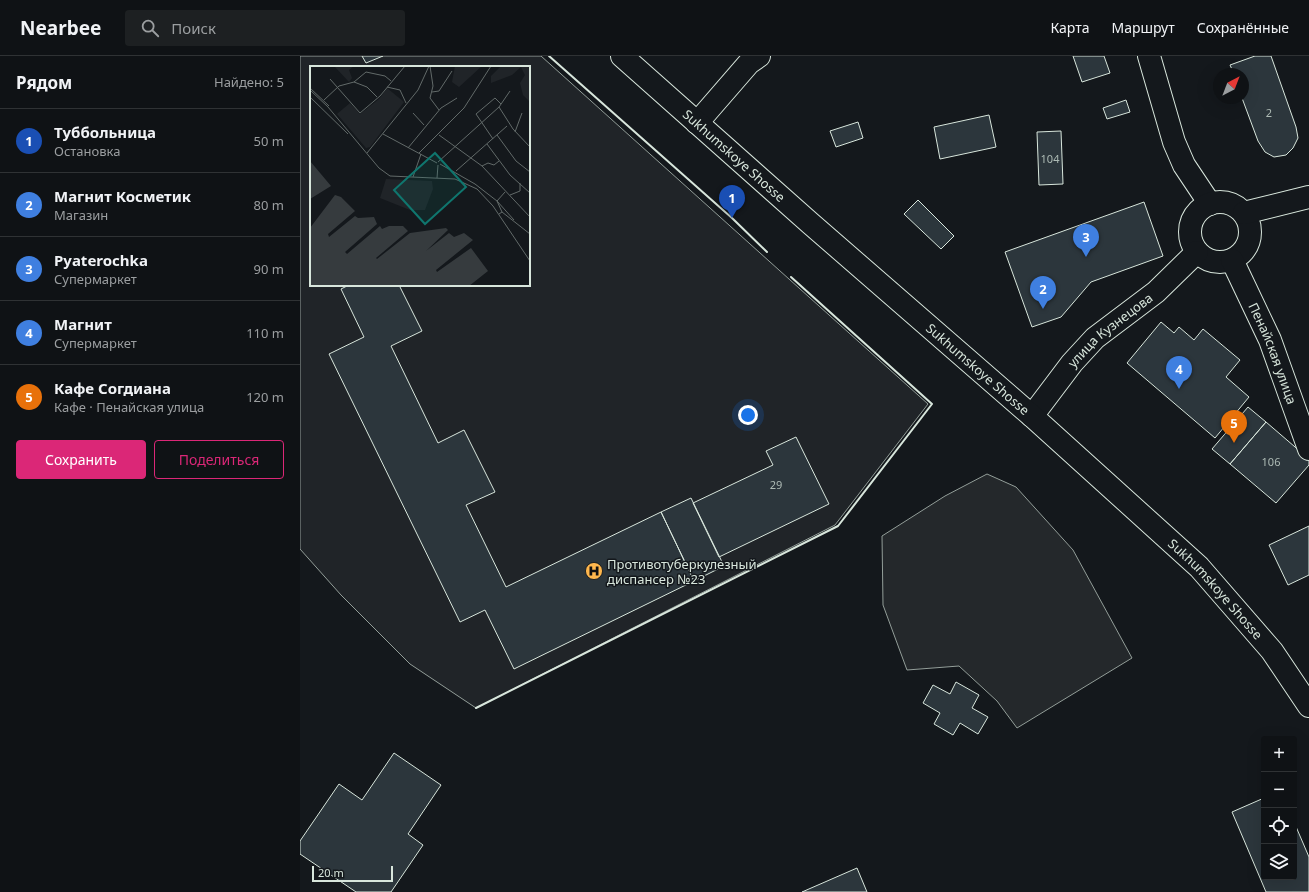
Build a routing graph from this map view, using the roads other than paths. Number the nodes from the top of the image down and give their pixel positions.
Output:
1 (622, 56) edge
2 (759, 56) edge
3 (1148, 56) edge
4 (697, 123) junction
5 (1309, 197) edge
6 (1210, 204) junction
7 (1244, 213) junction
8 (1197, 252) junction
9 (1232, 260) junction
10 (1032, 416) junction
11 (1309, 449) edge
12 (1309, 706) edge

1 - 4 main road, Sukhumskoye Shosse
2 - 4 main road
3 - 6 main road
4 - 10 main road, Sukhumskoye Shosse
5 - 7 main road
6 - 7 main road
6 - 8 main road
7 - 9 main road
8 - 9 main road
8 - 10 main road, улица Кузнецова
9 - 11 main road, Пенайская улица
10 - 12 main road, Sukhumskoye Shosse

